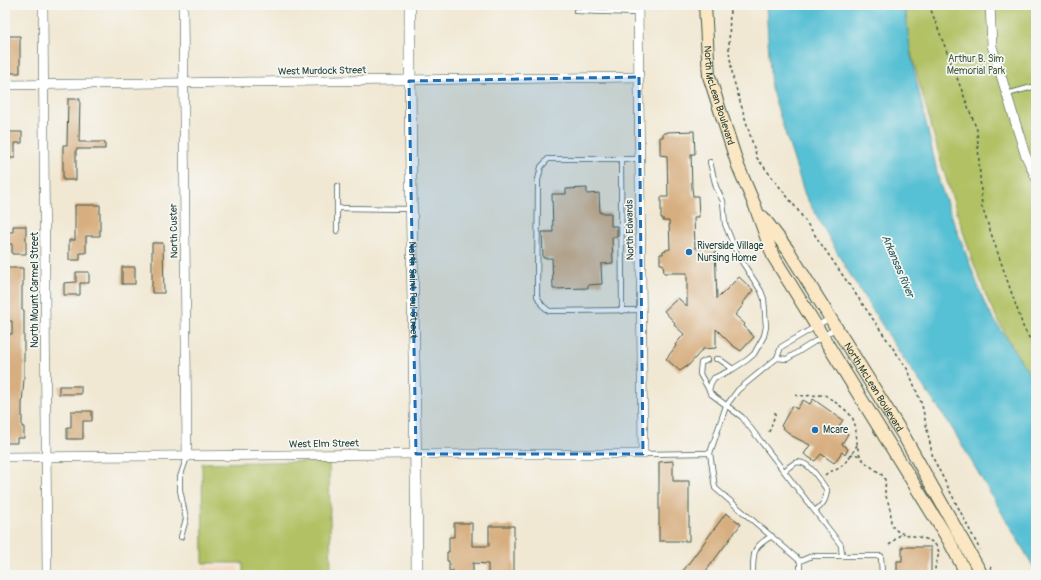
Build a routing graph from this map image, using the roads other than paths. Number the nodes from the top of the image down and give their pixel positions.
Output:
1 (43, 5) edge
2 (183, 5) edge
3 (410, 5) edge
4 (705, 5) edge
5 (990, 5) edge
6 (638, 9) edge
7 (576, 11) dead end
8 (639, 77) junction
9 (409, 81) junction
10 (183, 83) junction
11 (44, 84) junction
12 (5, 85) edge
13 (1036, 86) edge
14 (1007, 94) junction
15 (621, 159) junction
16 (640, 159) junction
17 (710, 162) dead end
18 (1036, 178) edge
19 (337, 186) dead end
20 (755, 206) junction
21 (337, 208) junction
22 (412, 209) junction
23 (338, 231) dead end
24 (622, 310) junction
25 (642, 310) junction
26 (833, 323) junction
27 (815, 326) junction
28 (822, 337) junction
29 (777, 358) junction
30 (716, 359) dead end
31 (707, 360) dead end
32 (734, 369) junction
33 (709, 390) junction
34 (726, 406) junction
35 (710, 453) junction
36 (416, 454) junction
37 (643, 454) junction
38 (5, 457) edge
39 (187, 457) junction
40 (46, 458) junction
41 (784, 471) junction
42 (815, 511) junction
43 (772, 536) junction
44 (181, 538) dead end
45 (842, 556) junction
46 (800, 561) junction
47 (986, 570) edge
48 (47, 575) edge
49 (416, 575) edge
50 (752, 575) edge
51 (800, 575) edge
52 (882, 575) edge
53 (967, 575) edge

1 - 11 street, North Mount Carmel Street
2 - 10 street, North Custer
3 - 9 street, North Saint Paul Street
4 - 20 main road, North McLean Boulevard
5 - 14 street
6 - 7 lane
6 - 8 street, North Edwards
8 - 9 street, West Murdock Street
8 - 16 street, North Edwards
9 - 10 street, West Murdock Street
9 - 22 street, North Saint Paul Street
10 - 11 street, West Murdock Street
10 - 39 street, North Custer
11 - 12 street, West Murdock Street
11 - 40 street, North Mount Carmel Street
13 - 14 lane
14 - 18 street
15 - 16 lane
15 - 24 lane
15 - 24 lane
16 - 25 street, North Edwards
17 - 32 lane
19 - 21 lane
20 - 26 main road, North McLean Boulevard
20 - 27 main road, North McLean Boulevard
21 - 22 lane
21 - 23 lane
22 - 36 street, North Saint Paul Street
24 - 25 lane
25 - 37 street, North Edwards
26 - 27 lane
26 - 28 lane
26 - 47 main road, North McLean Boulevard
27 - 28 main road, North McLean Boulevard
27 - 29 lane
28 - 29 lane
28 - 53 main road, North McLean Boulevard
29 - 34 lane
30 - 32 lane
31 - 33 lane
32 - 33 lane
33 - 34 lane
34 - 35 lane
34 - 41 lane
35 - 37 lane
35 - 43 lane
36 - 37 street, West Elm Street
36 - 39 street, West Elm Street
36 - 49 street, North Saint Paul Street
38 - 40 street, West Elm Street
39 - 40 street, West Elm Street
39 - 44 lane
40 - 48 street, North Mount Carmel Street
41 - 42 lane
41 - 42 lane
42 - 45 lane
43 - 46 lane
43 - 50 lane
45 - 46 lane
45 - 52 lane
46 - 51 lane

